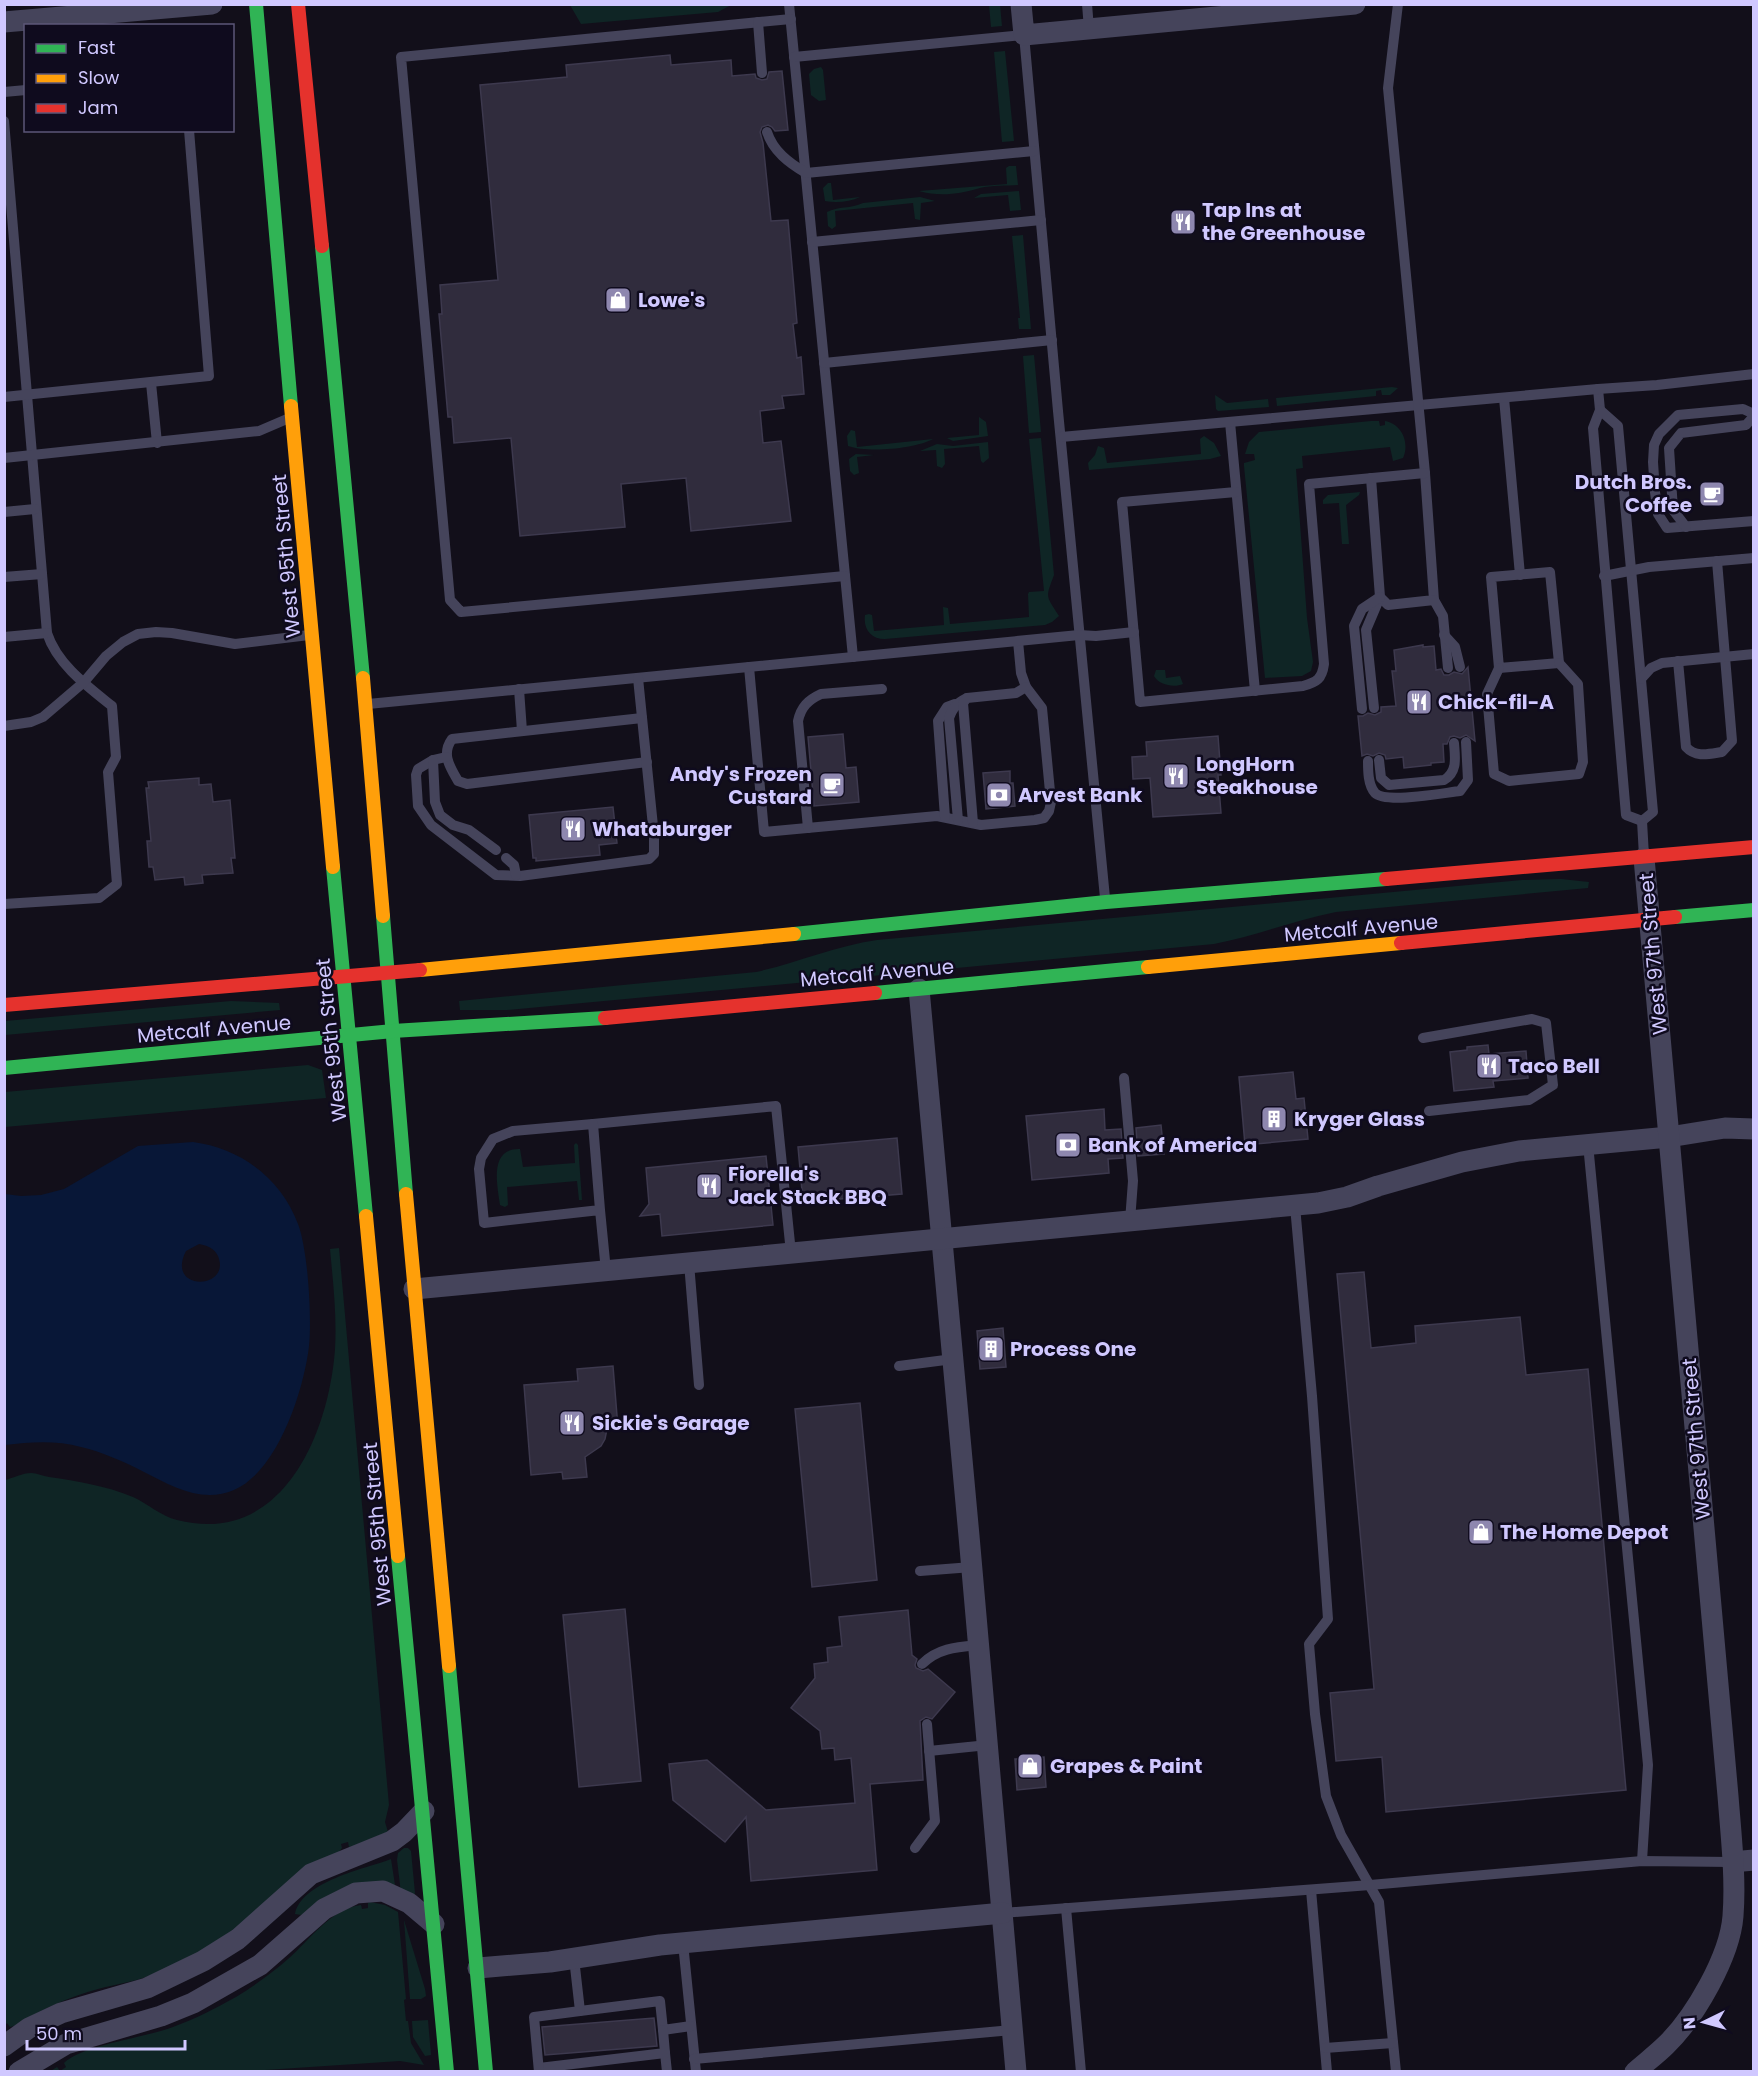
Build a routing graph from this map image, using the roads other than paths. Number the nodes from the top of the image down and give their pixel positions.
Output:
1 (212, 4) edge
2 (256, 4) edge
3 (298, 4) edge
4 (789, 4) edge
5 (1021, 4) edge
6 (1087, 4) edge
7 (1355, 4) edge
8 (1398, 4) edge
9 (791, 19) junction
10 (4, 22) edge
11 (758, 22) junction
12 (1089, 29) junction
13 (1024, 35) junction
14 (794, 57) junction
15 (762, 73) dead end
16 (24, 90) edge
17 (4, 92) edge
18 (4, 121) edge
19 (189, 132) edge
20 (768, 132) dead end
21 (1035, 151) junction
22 (806, 173) junction
23 (1041, 220) junction
24 (812, 242) junction
25 (1052, 340) junction
26 (824, 363) junction
27 (1754, 374) edge
28 (151, 383) junction
29 (1598, 389) junction
30 (26, 396) junction
31 (4, 397) edge
32 (1504, 398) junction
33 (1418, 405) junction
34 (1600, 410) junction
35 (1754, 415) edge
36 (299, 416) junction
37 (1230, 422) junction
38 (1060, 437) junction
39 (158, 443) junction
40 (32, 456) junction
41 (4, 458) edge
42 (1425, 473) junction
43 (1371, 478) junction
44 (1236, 492) junction
45 (36, 509) junction
46 (4, 512) edge
47 (1754, 521) edge
48 (1686, 527) junction
49 (1754, 558) edge
50 (1718, 561) junction
51 (337, 565) dead end
52 (1630, 572) junction
53 (42, 574) junction
54 (1520, 574) junction
55 (845, 576) junction
56 (1604, 576) junction
57 (4, 578) edge
58 (356, 594) junction
59 (1380, 597) junction
60 (1434, 600) junction
61 (1134, 632) junction
62 (47, 633) junction
63 (312, 635) junction
64 (1079, 635) junction
65 (1444, 635) junction
66 (4, 637) edge
67 (1018, 641) junction
68 (1754, 654) edge
69 (853, 657) junction
70 (1725, 657) junction
71 (1678, 661) junction
72 (1559, 663) junction
73 (749, 667) junction
74 (1460, 668) dead end
75 (1499, 668) junction
76 (1448, 669) dead end
77 (638, 678) junction
78 (1641, 679) junction
79 (84, 681) junction
80 (1026, 687) junction
81 (519, 689) junction
82 (882, 689) dead end
83 (1254, 691) junction
84 (962, 700) junction
85 (365, 704) junction
86 (1374, 708) dead end
87 (1362, 709) dead end
88 (642, 718) junction
89 (4, 726) edge
90 (522, 730) junction
91 (1466, 742) dead end
92 (1454, 743) dead end
93 (446, 757) junction
94 (433, 760) junction
95 (1379, 760) dead end
96 (1368, 761) dead end
97 (647, 762) junction
98 (945, 818) junction
99 (958, 820) junction
100 (1642, 820) junction
101 (973, 824) junction
102 (808, 828) junction
103 (1754, 847) edge
104 (496, 850) dead end
105 (506, 858) dead end
106 (1644, 858) junction
107 (516, 875) junction
108 (1106, 902) junction
109 (4, 904) edge
110 (1754, 910) edge
111 (1650, 920) junction
112 (388, 974) junction
113 (344, 977) junction
114 (919, 989) junction
115 (4, 1005) edge
116 (393, 1031) junction
117 (350, 1036) junction
118 (1423, 1038) dead end
119 (4, 1068) edge
120 (1124, 1078) dead end
121 (1429, 1111) dead end
122 (593, 1124) junction
123 (1754, 1130) edge
124 (1669, 1137) junction
125 (1588, 1144) junction
126 (1295, 1206) junction
127 (600, 1210) junction
128 (1130, 1221) junction
129 (942, 1239) junction
130 (791, 1253) junction
131 (689, 1263) junction
132 (606, 1271) junction
133 (414, 1289) junction
134 (953, 1359) junction
135 (899, 1366) dead end
136 (699, 1386) dead end
137 (972, 1567) junction
138 (920, 1571) dead end
139 (979, 1644) junction
140 (922, 1664) dead end
141 (927, 1724) dead end
142 (988, 1745) junction
143 (929, 1751) junction
144 (423, 1811) junction
145 (915, 1848) dead end
146 (1754, 1860) edge
147 (1642, 1861) junction
148 (1732, 1862) junction
149 (1370, 1885) junction
150 (1311, 1890) junction
151 (1066, 1908) junction
152 (1003, 1912) junction
153 (434, 1924) junction
154 (253, 1925) junction
155 (683, 1943) junction
156 (275, 1952) junction
157 (574, 1958) junction
158 (478, 1968) junction
159 (580, 2011) junction
160 (691, 2026) junction
161 (663, 2030) junction
162 (1012, 2030) junction
163 (1393, 2043) junction
164 (4, 2046) edge
165 (1325, 2048) junction
166 (665, 2053) junction
167 (694, 2059) junction
168 (539, 2070) edge
169 (20, 2072) edge
170 (447, 2072) edge
171 (486, 2072) edge
172 (667, 2072) edge
173 (696, 2072) edge
174 (1016, 2072) edge
175 (1081, 2072) edge
176 (1327, 2072) edge
177 (1396, 2072) edge
178 (1635, 2072) edge

1 - 10 street
2 - 36 main road, West 95th Street
3 - 58 main road
4 - 9 lane
5 - 13 street
6 - 12 lane
7 - 12 street
8 - 33 lane
9 - 11 lane
9 - 14 lane
11 - 15 lane
11 - 55 lane
12 - 13 street
13 - 14 lane
13 - 21 lane
14 - 22 lane
16 - 17 lane
18 - 30 lane
19 - 28 lane
20 - 22 lane
21 - 22 lane
21 - 23 lane
22 - 24 lane
23 - 24 lane
23 - 25 lane
24 - 26 lane
25 - 26 lane
25 - 38 lane
26 - 55 lane
27 - 29 lane
28 - 30 lane
28 - 39 lane
29 - 32 lane
29 - 34 lane
30 - 31 lane
30 - 40 lane
32 - 33 lane
32 - 54 lane
33 - 37 lane
33 - 42 lane
34 - 52 lane
34 - 56 lane
35 - 48 lane
35 - 48 lane
36 - 39 lane
36 - 63 main road, West 95th Street
37 - 38 lane
37 - 44 lane
38 - 64 lane
39 - 40 lane
40 - 41 lane
40 - 45 lane
42 - 43 lane
42 - 60 lane
43 - 59 lane
43 - 83 lane
44 - 61 lane
44 - 83 lane
45 - 46 lane
45 - 53 lane
47 - 48 lane
49 - 50 lane
50 - 52 lane
50 - 70 lane
51 - 58 main road
52 - 56 lane
52 - 78 lane
53 - 57 lane
53 - 62 lane
54 - 72 lane
54 - 75 lane
55 - 69 lane
56 - 100 lane
58 - 85 main road
59 - 60 lane
59 - 86 lane
59 - 87 lane
60 - 65 lane
61 - 64 lane
61 - 83 lane
62 - 66 lane
62 - 79 lane
63 - 79 lane
63 - 113 main road, West 95th Street
64 - 67 lane
64 - 108 lane
65 - 74 lane
65 - 76 lane
67 - 69 lane
67 - 80 lane
68 - 70 lane
69 - 73 lane
70 - 71 lane
70 - 71 lane
71 - 78 lane
72 - 75 lane
72 - 75 lane
73 - 77 lane
73 - 102 lane
77 - 81 lane
77 - 88 lane
78 - 100 lane
79 - 89 lane
79 - 109 lane
80 - 84 lane
80 - 101 lane
81 - 85 lane
81 - 90 lane
82 - 102 lane
84 - 98 lane
84 - 99 lane
84 - 101 lane
85 - 112 main road
88 - 90 lane
88 - 97 lane
90 - 93 lane
91 - 96 lane
92 - 95 lane
93 - 94 lane
93 - 97 lane
94 - 104 lane
94 - 107 lane
97 - 107 lane
98 - 99 lane
98 - 102 lane
99 - 101 lane
100 - 106 lane
103 - 106 main road, Metcalf Avenue
105 - 107 lane
106 - 108 main road, Metcalf Avenue
106 - 111 street, West 97th Street
108 - 112 main road, Metcalf Avenue
110 - 111 main road, Metcalf Avenue
111 - 114 main road, Metcalf Avenue
111 - 124 street, West 97th Street
112 - 113 main road, Metcalf Avenue
112 - 116 main road
113 - 115 main road, Metcalf Avenue
113 - 117 main road, West 95th Street
114 - 116 main road, Metcalf Avenue
114 - 129 street
116 - 117 main road, Metcalf Avenue
116 - 133 main road
117 - 119 main road, Metcalf Avenue
117 - 144 main road, West 95th Street
118 - 121 lane
120 - 128 lane
122 - 127 lane
122 - 127 lane
122 - 130 lane
123 - 124 street
124 - 125 street
124 - 148 street, West 97th Street
125 - 126 street
125 - 147 lane
126 - 128 street
126 - 149 lane
127 - 132 lane
128 - 129 street
129 - 130 street
129 - 134 street
130 - 131 street
131 - 132 street
131 - 136 lane
132 - 133 street
133 - 158 main road
134 - 135 lane
134 - 137 street
137 - 138 lane
137 - 139 street
139 - 140 lane
139 - 142 street
141 - 143 lane
142 - 143 lane
142 - 152 street
143 - 145 lane
144 - 153 main road, West 95th Street
144 - 154 street
146 - 148 street
147 - 148 lane
147 - 149 lane
148 - 178 street, West 97th Street
149 - 150 lane
149 - 163 lane
150 - 151 lane
150 - 165 lane
151 - 152 lane
151 - 175 lane
152 - 155 street
152 - 162 street
153 - 156 street
153 - 170 main road, West 95th Street
154 - 156 street
154 - 164 street
155 - 157 street
155 - 160 lane
156 - 169 street
157 - 158 street
157 - 159 lane
158 - 171 main road
159 - 161 lane
159 - 168 lane
160 - 161 lane
160 - 167 lane
161 - 166 lane
162 - 167 lane
162 - 174 street
163 - 165 lane
163 - 177 lane
165 - 176 lane
166 - 168 lane
166 - 172 lane
167 - 173 lane

